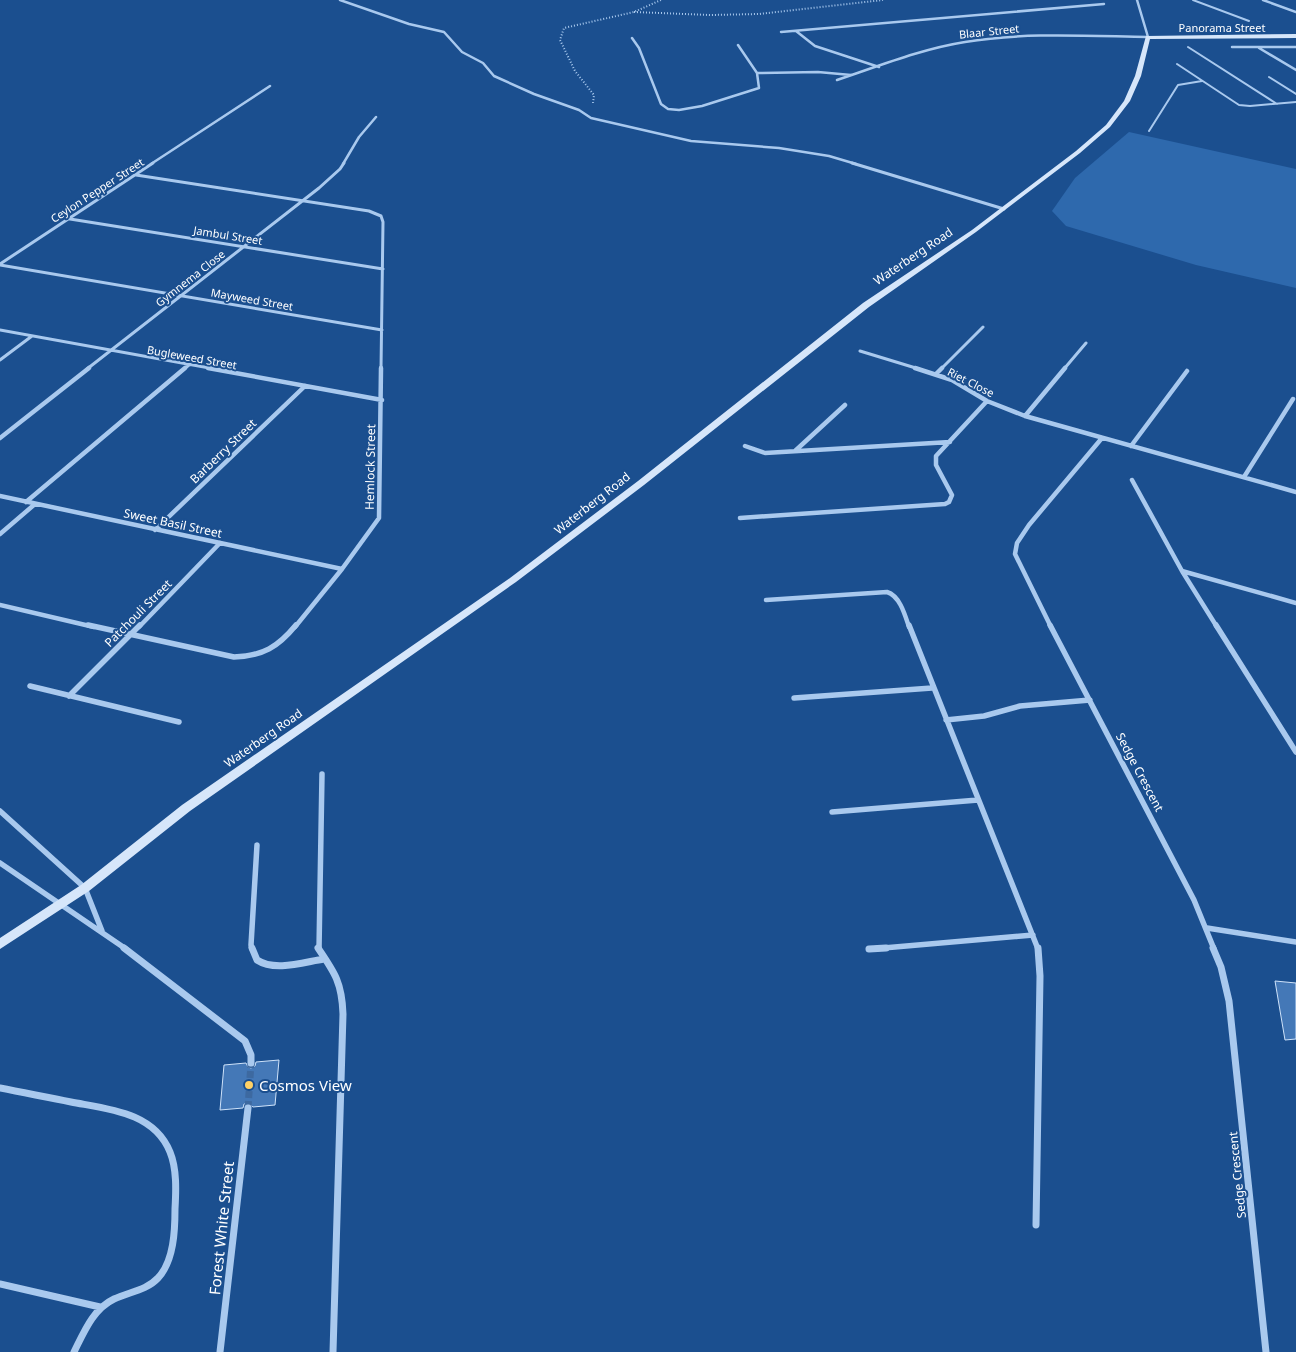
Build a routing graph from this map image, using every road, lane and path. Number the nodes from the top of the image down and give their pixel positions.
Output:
1 (340, 0) edge
2 (661, 0) edge
3 (883, 0) edge
4 (1137, 0) edge
5 (1192, 0) edge
6 (1263, 0) edge
7 (1104, 4) dead end
8 (634, 12) junction
9 (1296, 12) edge
10 (1249, 22) dead end
11 (796, 31) junction
12 (780, 32) dead end
13 (1296, 36) edge
14 (1148, 37) junction
15 (632, 38) dead end
16 (738, 45) dead end
17 (1188, 47) dead end
18 (1232, 47) dead end
19 (1296, 47) edge
20 (1258, 48) junction
21 (1177, 64) dead end
22 (879, 67) junction
23 (1296, 70) edge
24 (757, 73) junction
25 (854, 75) junction
26 (1270, 77) dead end
27 (837, 80) dead end
28 (1202, 81) junction
29 (270, 86) dead end
30 (1296, 94) edge
31 (1296, 102) edge
32 (1277, 104) junction
33 (376, 118) dead end
34 (591, 118) junction
35 (1149, 131) dead end
36 (136, 175) junction
37 (303, 200) junction
38 (1004, 209) junction
39 (70, 219) junction
40 (244, 246) junction
41 (0, 265) edge
42 (383, 269) junction
43 (181, 295) junction
44 (982, 327) dead end
45 (0, 330) edge
46 (382, 330) junction
47 (32, 336) junction
48 (1086, 344) dead end
49 (110, 351) junction
50 (860, 351) dead end
51 (0, 360) edge
52 (188, 365) junction
53 (1187, 371) dead end
54 (936, 374) junction
55 (305, 386) junction
56 (1294, 399) dead end
57 (382, 400) junction
58 (987, 401) junction
59 (845, 405) dead end
60 (1025, 416) junction
61 (0, 438) edge
62 (1102, 438) junction
63 (950, 442) junction
64 (745, 446) dead end
65 (1131, 446) junction
66 (794, 452) junction
67 (1244, 478) junction
68 (1132, 480) dead end
69 (1296, 492) edge
70 (0, 496) edge
71 (26, 502) junction
72 (36, 504) junction
73 (740, 518) dead end
74 (155, 530) junction
75 (0, 534) edge
76 (220, 543) junction
77 (342, 569) junction
78 (1182, 571) junction
79 (766, 600) dead end
80 (1296, 603) edge
81 (0, 605) edge
82 (131, 635) junction
83 (30, 686) dead end
84 (932, 688) junction
85 (68, 696) junction
86 (794, 698) dead end
87 (1090, 700) junction
88 (946, 720) junction
89 (179, 722) dead end
90 (1296, 752) edge
91 (322, 774) dead end
92 (978, 800) junction
93 (0, 811) edge
94 (832, 812) dead end
95 (257, 845) dead end
96 (0, 862) edge
97 (85, 888) junction
98 (60, 906) junction
99 (1207, 928) junction
100 (102, 931) junction
101 (1033, 935) junction
102 (1296, 942) edge
103 (0, 944) edge
104 (869, 949) dead end
105 (324, 959) junction
106 (251, 1062) tunnel mouth
107 (0, 1088) edge
108 (248, 1108) tunnel mouth
109 (1036, 1225) dead end
110 (0, 1284) edge
111 (100, 1307) junction
112 (74, 1352) edge
113 (220, 1352) edge
114 (333, 1352) edge
115 (1266, 1352) edge

1 - 34 street
2 - 8 path
3 - 8 path
4 - 14 street
5 - 10 lane
6 - 9 street
7 - 11 street
8 - 34 path
11 - 12 street
11 - 22 street
13 - 14 street, Panorama Street
14 - 22 street, Blaar Street
14 - 38 street, Waterberg Road
15 - 24 street
16 - 24 street
17 - 32 lane
18 - 20 street
19 - 20 street
20 - 23 street
21 - 28 lane
22 - 25 street, Blaar Street
24 - 25 street
25 - 27 street, Blaar Street
26 - 30 lane
28 - 32 lane
28 - 35 lane
29 - 36 street, Ceylon Pepper Street
31 - 32 lane
33 - 37 street, Gymnema Close
34 - 38 street
36 - 37 street, Hemlock Street
36 - 39 street, Ceylon Pepper Street
37 - 40 street, Gymnema Close
37 - 42 street, Hemlock Street
38 - 97 street, Waterberg Road
39 - 40 street, Jambul Street
39 - 41 street, Ceylon Pepper Street
40 - 42 street, Jambul Street
40 - 43 street, Gymnema Close
41 - 43 street, Mayweed Street
42 - 46 street, Hemlock Street
43 - 46 street, Mayweed Street
43 - 49 street, Gymnema Close
44 - 54 street
45 - 47 street, Bugleweed Street
46 - 57 street, Hemlock Street
47 - 49 street, Bugleweed Street
47 - 51 street
48 - 60 street
49 - 52 street, Bugleweed Street
49 - 61 street, Gymnema Close
50 - 54 street, Riet Close
52 - 55 street, Bugleweed Street
52 - 71 street
53 - 65 street
54 - 58 street, Riet Close
55 - 57 street, Bugleweed Street
55 - 74 street, Barberry Street
56 - 67 street
57 - 77 street, Hemlock Street
58 - 60 street, Riet Close
58 - 63 street
59 - 66 street
60 - 62 street, Riet Close
62 - 65 street
62 - 87 street, Sedge Crescent
63 - 66 street
63 - 73 street
64 - 66 street
65 - 67 street
67 - 69 street
68 - 78 street
70 - 71 street, Sweet Basil Street
71 - 72 street, Sweet Basil Street
72 - 74 street, Sweet Basil Street
72 - 75 street
74 - 76 street, Sweet Basil Street
76 - 77 street, Sweet Basil Street
76 - 82 street, Patchouli Street
77 - 82 street, Hemlock Street
78 - 80 street
78 - 90 street
79 - 84 street
81 - 82 street, Hemlock Street
82 - 85 street, Patchouli Street
83 - 85 street
84 - 86 street
84 - 88 street
85 - 89 street
87 - 88 street
87 - 99 street, Sedge Crescent
88 - 92 street
91 - 105 street
92 - 94 street
92 - 101 street
93 - 97 street
95 - 105 street
96 - 98 street
97 - 98 street, Waterberg Road
97 - 100 street
98 - 100 street
98 - 103 street, Waterberg Road
99 - 102 street
99 - 115 street, Sedge Crescent
100 - 106 street
101 - 104 street
101 - 109 street
105 - 114 street
107 - 111 street
108 - 113 street, Forest White Street
110 - 111 street
111 - 112 street

